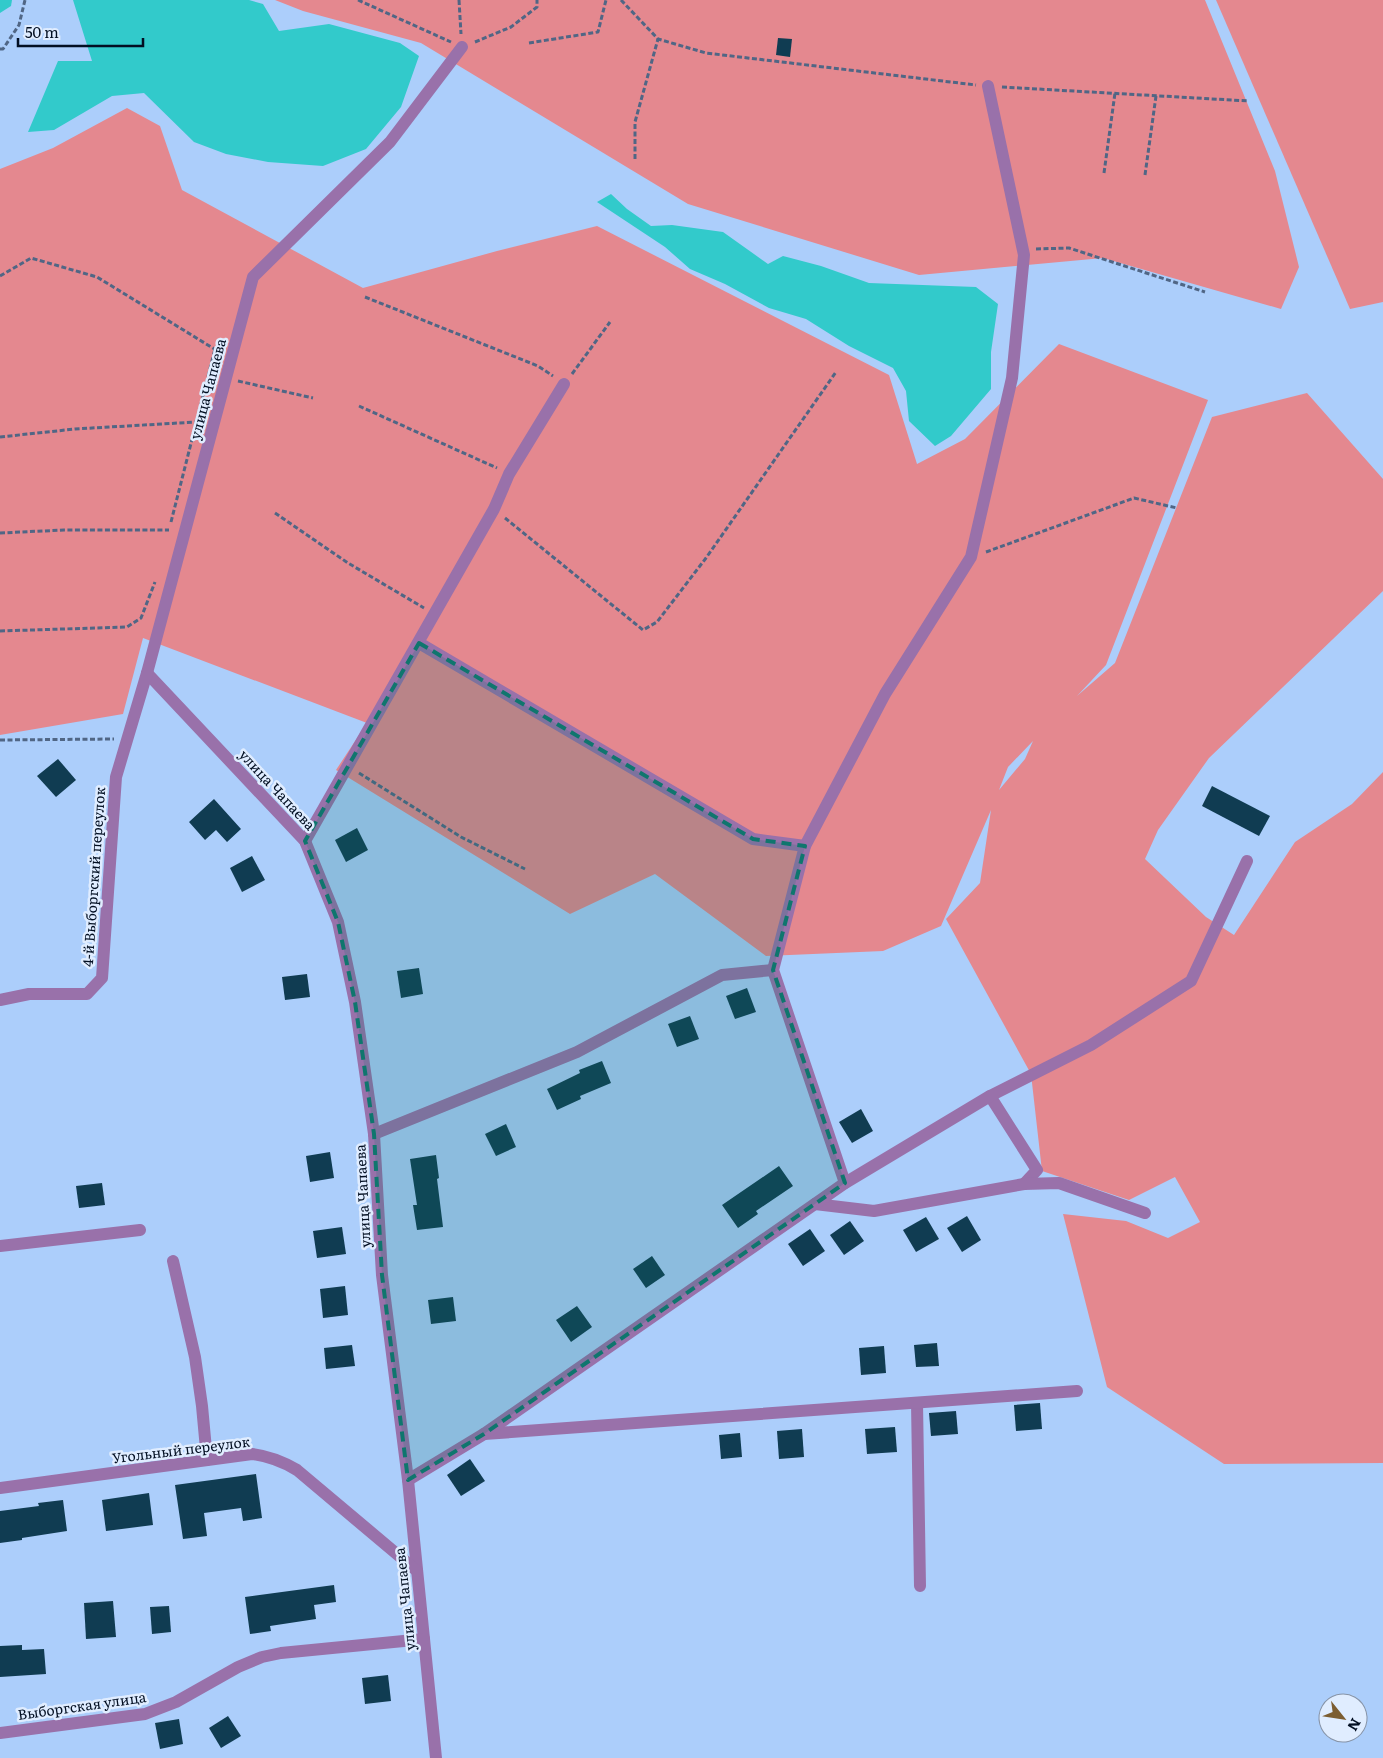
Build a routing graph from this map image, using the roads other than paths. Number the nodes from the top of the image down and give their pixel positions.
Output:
1 (462, 47) road end
2 (988, 86) road end
3 (564, 384) road end
4 (419, 643) junction
5 (147, 674) junction
6 (305, 841) junction
7 (805, 846) junction
8 (1247, 861) dead end
9 (773, 970) junction
10 (0, 1000) edge
11 (990, 1096) junction
12 (374, 1134) junction
13 (845, 1183) junction
14 (1024, 1184) junction
15 (815, 1204) junction
16 (1145, 1213) dead end
17 (140, 1230) dead end
18 (0, 1246) edge
19 (173, 1261) dead end
20 (1077, 1391) dead end
21 (917, 1403) junction
22 (484, 1434) junction
23 (207, 1460) junction
24 (408, 1480) junction
25 (0, 1488) edge
26 (417, 1571) junction
27 (920, 1586) dead end
28 (424, 1639) junction
29 (0, 1733) edge
30 (436, 1758) edge

1 - 5 street, улица Чапаева
2 - 7 street
3 - 4 street
4 - 6 street
4 - 7 street
5 - 6 street, улица Чапаева
5 - 10 street, 4-й Выборгский переулок
6 - 12 street, улица Чапаева
7 - 9 street
8 - 11 street
9 - 12 street
9 - 13 street
11 - 13 street
11 - 14 street
12 - 24 street, улица Чапаева
13 - 15 street
14 - 15 street
14 - 16 street
15 - 22 street
17 - 18 street
19 - 23 street
20 - 21 street
21 - 22 street
21 - 27 street
22 - 24 street
23 - 25 street, Угольный переулок
23 - 26 street, Угольный переулок
24 - 26 street, улица Чапаева
26 - 28 street, улица Чапаева
28 - 29 street, Выборгская улица
28 - 30 street, улица Чапаева

